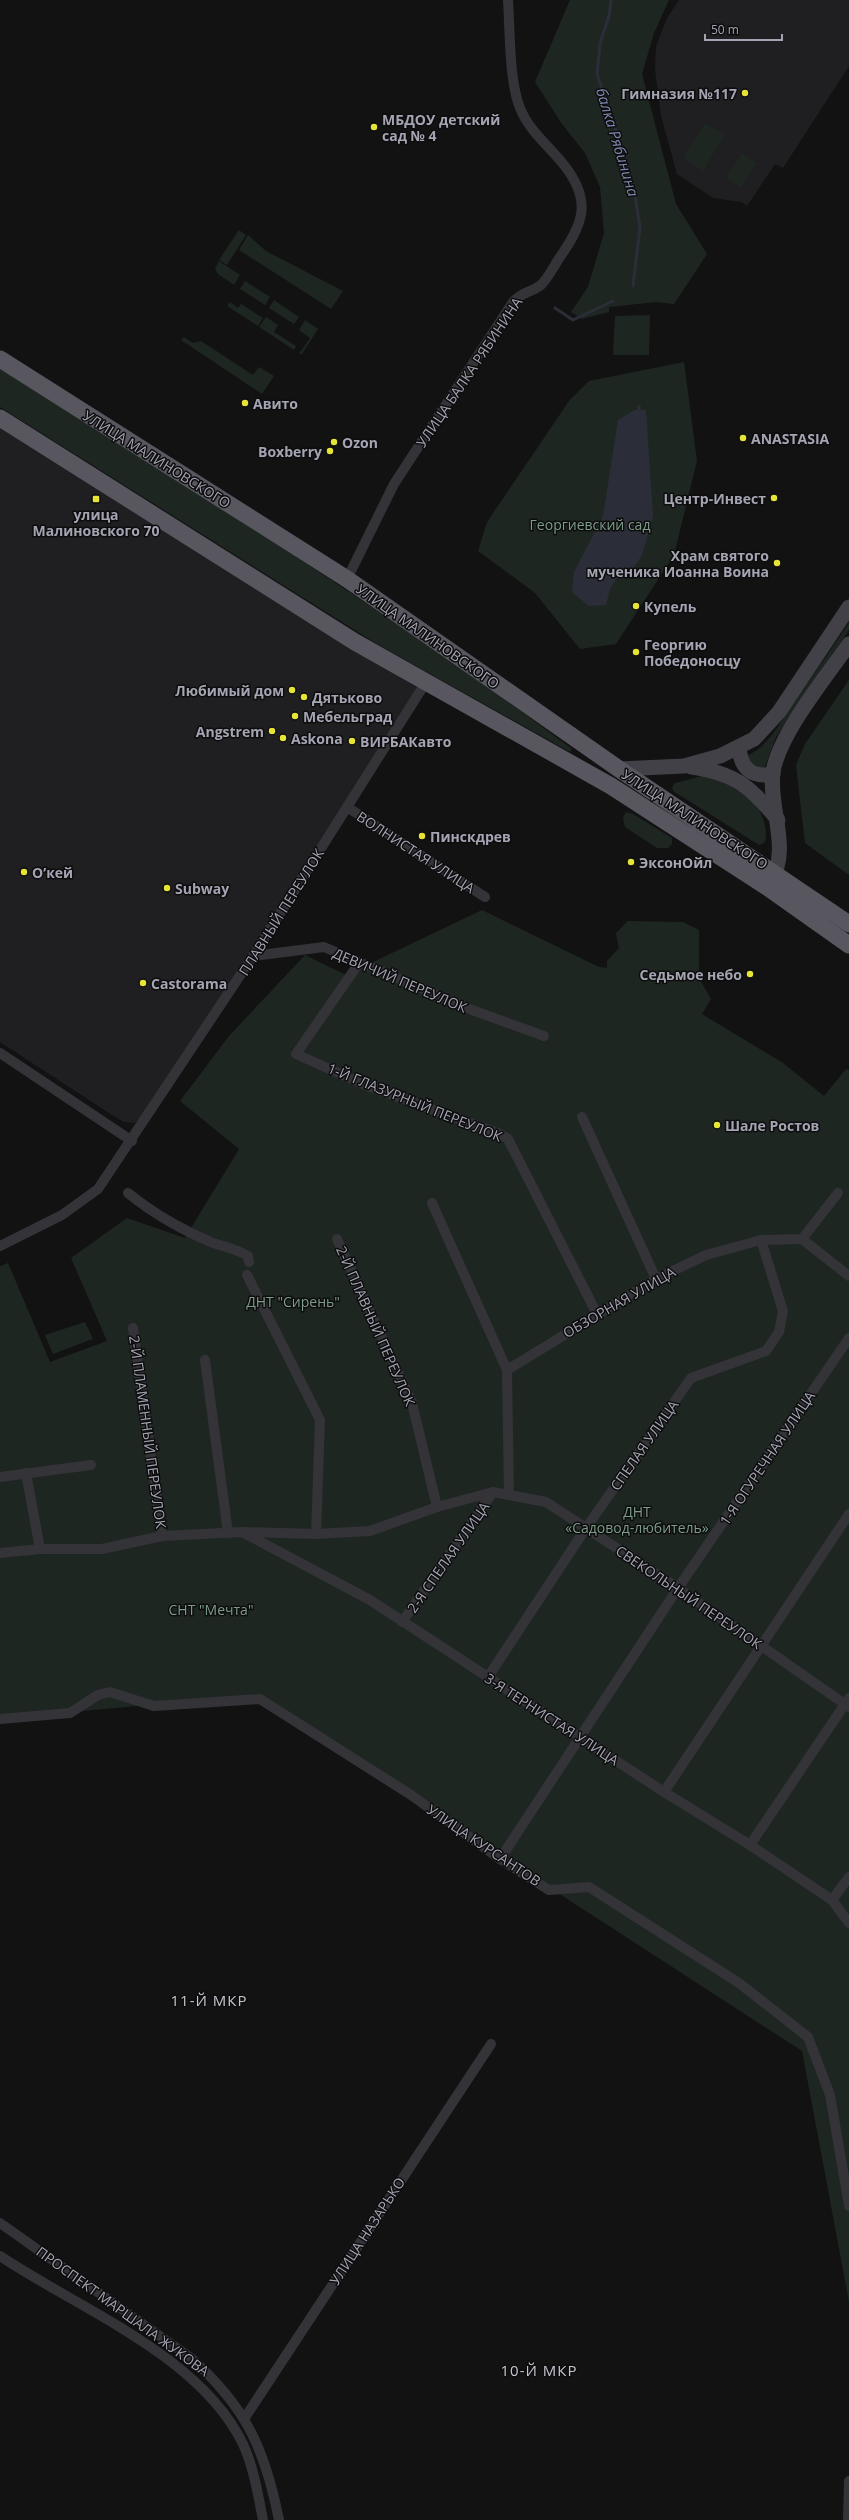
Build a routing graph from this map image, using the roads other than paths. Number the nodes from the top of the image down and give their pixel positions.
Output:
1 (508, 0) edge
2 (0, 359) edge
3 (0, 418) edge
4 (347, 579) junction
5 (849, 607) edge
6 (849, 644) edge
7 (426, 682) junction
8 (739, 748) junction
9 (684, 766) junction
10 (619, 769) junction
11 (773, 774) junction
12 (347, 807) junction
13 (778, 820) junction
14 (776, 873) junction
15 (767, 887) junction
16 (485, 896) dead end
17 (849, 924) edge
18 (849, 945) edge
19 (253, 956) junction
20 (359, 963) junction
21 (544, 1036) dead end
22 (0, 1053) edge
23 (582, 1117) dead end
24 (132, 1141) junction
25 (128, 1193) dead end
26 (838, 1193) dead end
27 (432, 1203) dead end
28 (337, 1239) dead end
29 (802, 1239) junction
30 (761, 1240) junction
31 (0, 1246) edge
32 (249, 1262) dead end
33 (247, 1276) dead end
34 (849, 1276) edge
35 (656, 1279) junction
36 (597, 1314) junction
37 (133, 1328) dead end
38 (849, 1338) edge
39 (206, 1360) dead end
40 (507, 1370) junction
41 (91, 1465) dead end
42 (26, 1474) junction
43 (0, 1477) edge
44 (493, 1492) junction
45 (509, 1495) junction
46 (436, 1507) junction
47 (849, 1514) edge
48 (586, 1528) junction
49 (242, 1532) junction
50 (228, 1533) junction
51 (316, 1534) junction
52 (162, 1536) junction
53 (40, 1549) junction
54 (0, 1553) edge
55 (678, 1588) junction
56 (402, 1622) junction
57 (761, 1646) junction
58 (488, 1677) junction
59 (847, 1703) edge
60 (0, 1719) edge
61 (579, 1737) junction
62 (664, 1792) junction
63 (750, 1846) junction
64 (500, 1859) junction
65 (849, 1877) edge
66 (832, 1900) junction
67 (849, 1923) edge
68 (491, 2044) dead end
69 (849, 2206) edge
70 (0, 2223) edge
71 (0, 2230) edge
72 (20, 2236) junction
73 (0, 2256) edge
74 (244, 2419) junction
75 (849, 2481) edge
76 (263, 2520) edge
77 (279, 2520) edge
78 (848, 2520) edge

1 - 4 street, УЛИЦА БАЛКА РЯБИНИНА
2 - 4 highway, УЛИЦА МАЛИНОВСКОГО
3 - 7 highway, УЛИЦА МАЛИНОВСКОГО
4 - 10 highway, УЛИЦА МАЛИНОВСКОГО
5 - 8 main road
6 - 11 main road
7 - 12 street, ПЛАВНЫЙ ПЕРЕУЛОК
7 - 15 highway, УЛИЦА МАЛИНОВСКОГО
8 - 9 main road
8 - 11 main road
9 - 10 main road
9 - 13 main road
10 - 14 highway, УЛИЦА МАЛИНОВСКОГО
11 - 13 main road
12 - 16 street, ВОЛНИСТАЯ УЛИЦА
12 - 19 street, ПЛАВНЫЙ ПЕРЕУЛОК
13 - 14 main road
14 - 15 main road
14 - 17 highway, УЛИЦА МАЛИНОВСКОГО
15 - 18 highway, УЛИЦА МАЛИНОВСКОГО
19 - 20 street, ДЕВИЧИЙ ПЕРЕУЛОК
19 - 24 street, ПЛАВНЫЙ ПЕРЕУЛОК
20 - 21 street, ДЕВИЧИЙ ПЕРЕУЛОК
20 - 36 street, 1-Й ГЛАЗУРНЫЙ ПЕРЕУЛОК
22 - 24 street
23 - 35 street
24 - 31 street, ПЛАВНЫЙ ПЕРЕУЛОК
25 - 32 street
26 - 29 street
27 - 40 street
28 - 46 street, 2-Й ПЛАВНЫЙ ПЕРЕУЛОК
29 - 30 street, ОБЗОРНАЯ УЛИЦА
29 - 34 street
30 - 35 street, ОБЗОРНАЯ УЛИЦА
30 - 48 street, СПЕЛАЯ УЛИЦА
33 - 51 street
35 - 36 street, ОБЗОРНАЯ УЛИЦА
36 - 40 street, ОБЗОРНАЯ УЛИЦА
37 - 52 street, 2-Й ПЛАМЕННЫЙ ПЕРЕУЛОК
38 - 55 street, 1-Я ОГУРЕЧНАЯ УЛИЦА
39 - 50 street
40 - 45 street
41 - 42 street
42 - 43 street
42 - 53 street
44 - 45 street, СВЕКОЛЬНЫЙ ПЕРЕУЛОК
44 - 46 street, СВЕКОЛЬНЫЙ ПЕРЕУЛОК
44 - 56 street, 2-Я СПЕЛАЯ УЛИЦА
45 - 48 street, СВЕКОЛЬНЫЙ ПЕРЕУЛОК
46 - 51 street, СВЕКОЛЬНЫЙ ПЕРЕУЛОК
47 - 57 street
48 - 55 street, СВЕКОЛЬНЫЙ ПЕРЕУЛОК
48 - 58 street, СПЕЛАЯ УЛИЦА
49 - 50 street, СВЕКОЛЬНЫЙ ПЕРЕУЛОК
49 - 51 street, СВЕКОЛЬНЫЙ ПЕРЕУЛОК
49 - 56 street, 3-Я ТЕРНИСТАЯ УЛИЦА
50 - 52 street, СВЕКОЛЬНЫЙ ПЕРЕУЛОК
52 - 53 street, СВЕКОЛЬНЫЙ ПЕРЕУЛОК
53 - 54 street, СВЕКОЛЬНЫЙ ПЕРЕУЛОК
55 - 57 street, СВЕКОЛЬНЫЙ ПЕРЕУЛОК
55 - 61 street, 1-Я ОГУРЕЧНАЯ УЛИЦА
56 - 58 street, 3-Я ТЕРНИСТАЯ УЛИЦА
57 - 59 street, СВЕКОЛЬНЫЙ ПЕРЕУЛОК
57 - 62 street
58 - 61 street, 3-Я ТЕРНИСТАЯ УЛИЦА
59 - 63 street
60 - 64 street, УЛИЦА КУРСАНТОВ
61 - 62 street, 3-Я ТЕРНИСТАЯ УЛИЦА
61 - 64 street, 1-Я ОГУРЕЧНАЯ УЛИЦА
62 - 63 street, 3-Я ТЕРНИСТАЯ УЛИЦА
63 - 66 street, 3-Я ТЕРНИСТАЯ УЛИЦА
64 - 69 street, УЛИЦА КУРСАНТОВ
65 - 66 street
66 - 67 street, 3-Я ТЕРНИСТАЯ УЛИЦА
68 - 74 street, УЛИЦА НАЗАРЬКО
70 - 72 street, ПРОСПЕКТ МАРШАЛА ЖУКОВА
71 - 72 street
72 - 74 street, ПРОСПЕКТ МАРШАЛА ЖУКОВА
73 - 76 street, ПРОСПЕКТ МАРШАЛА ЖУКОВА
74 - 77 street, ПРОСПЕКТ МАРШАЛА ЖУКОВА
75 - 78 street

